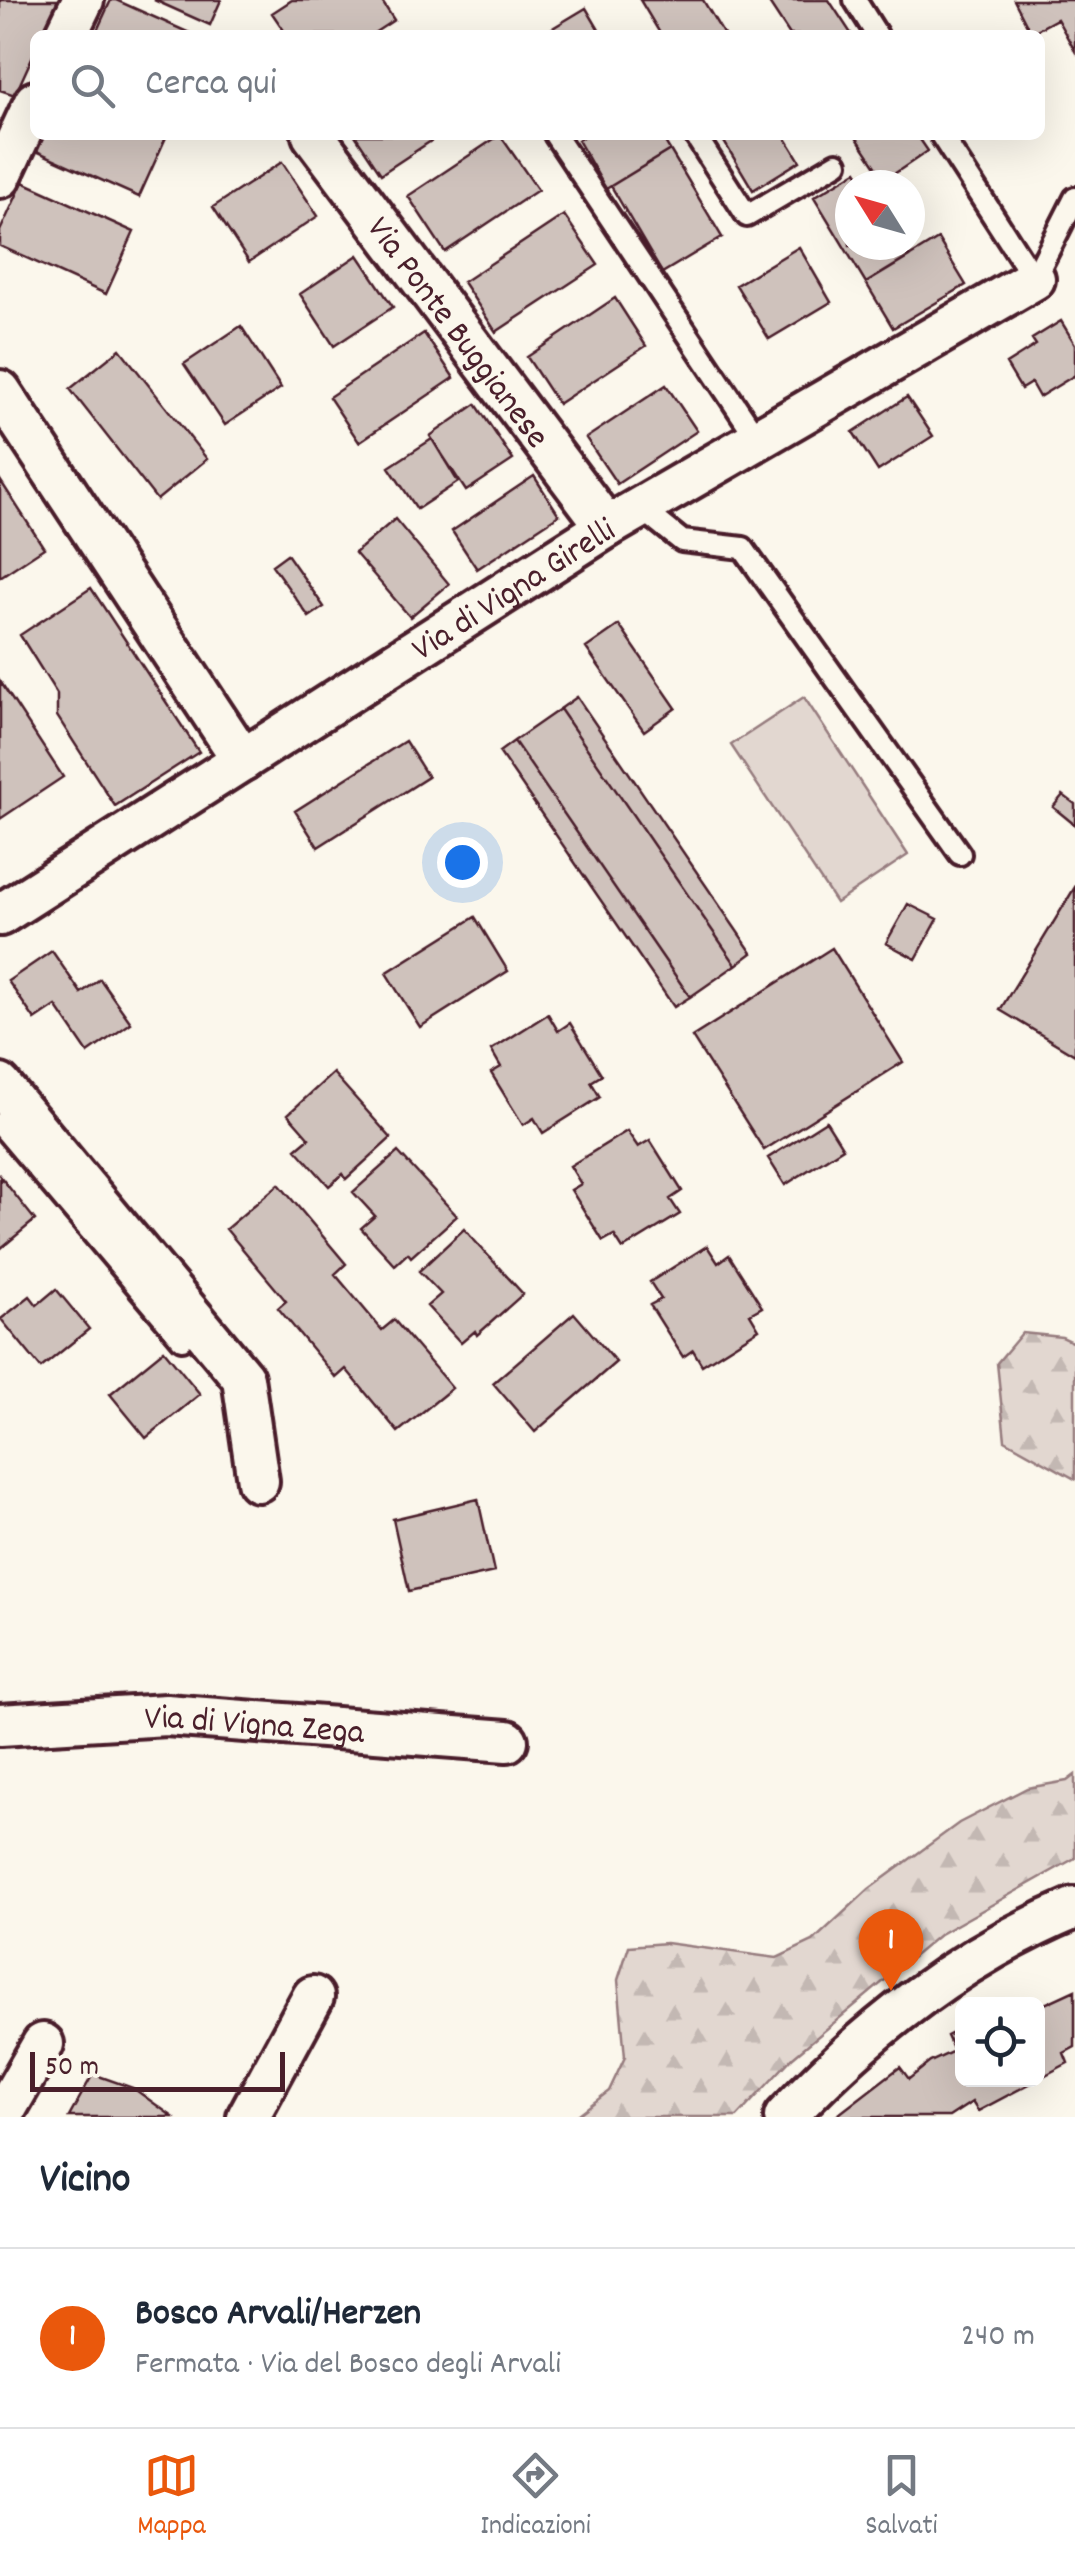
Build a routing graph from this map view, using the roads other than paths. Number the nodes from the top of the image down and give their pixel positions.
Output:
1 (83, 0) edge
2 (854, 0) edge
3 (68, 30) edge
4 (874, 30) edge
5 (30, 113) edge
6 (317, 140) edge
7 (559, 140) edge
8 (698, 140) edge
9 (943, 140) edge
10 (837, 164) dead end
11 (0, 176) edge
12 (1075, 198) edge
13 (1034, 279) junction
14 (0, 391) edge
15 (757, 438) junction
16 (623, 517) junction
17 (243, 760) junction
18 (960, 854) dead end
19 (0, 915) edge
20 (0, 1085) edge
21 (0, 1124) edge
22 (182, 1339) dead end
23 (258, 1481) dead end
24 (0, 1725) edge
25 (507, 1741) dead end
26 (1075, 1908) edge
27 (312, 1998) dead end
28 (43, 2044) dead end
29 (1, 2117) edge
30 (248, 2117) edge
31 (786, 2117) edge

1 - 3 street
2 - 4 lane
5 - 11 street
6 - 16 street, Via Ponte Buggianese
7 - 15 lane
8 - 10 lane
9 - 13 lane
12 - 13 lane
13 - 15 street, Via di Vigna Girelli
14 - 17 street
15 - 16 street, Via di Vigna Girelli
16 - 17 street, Via di Vigna Girelli
16 - 18 lane
17 - 19 street, Via di Vigna Girelli
20 - 23 street
21 - 22 lane
24 - 25 street, Via di Vigna Zega
26 - 31 street
27 - 30 street
28 - 29 street

